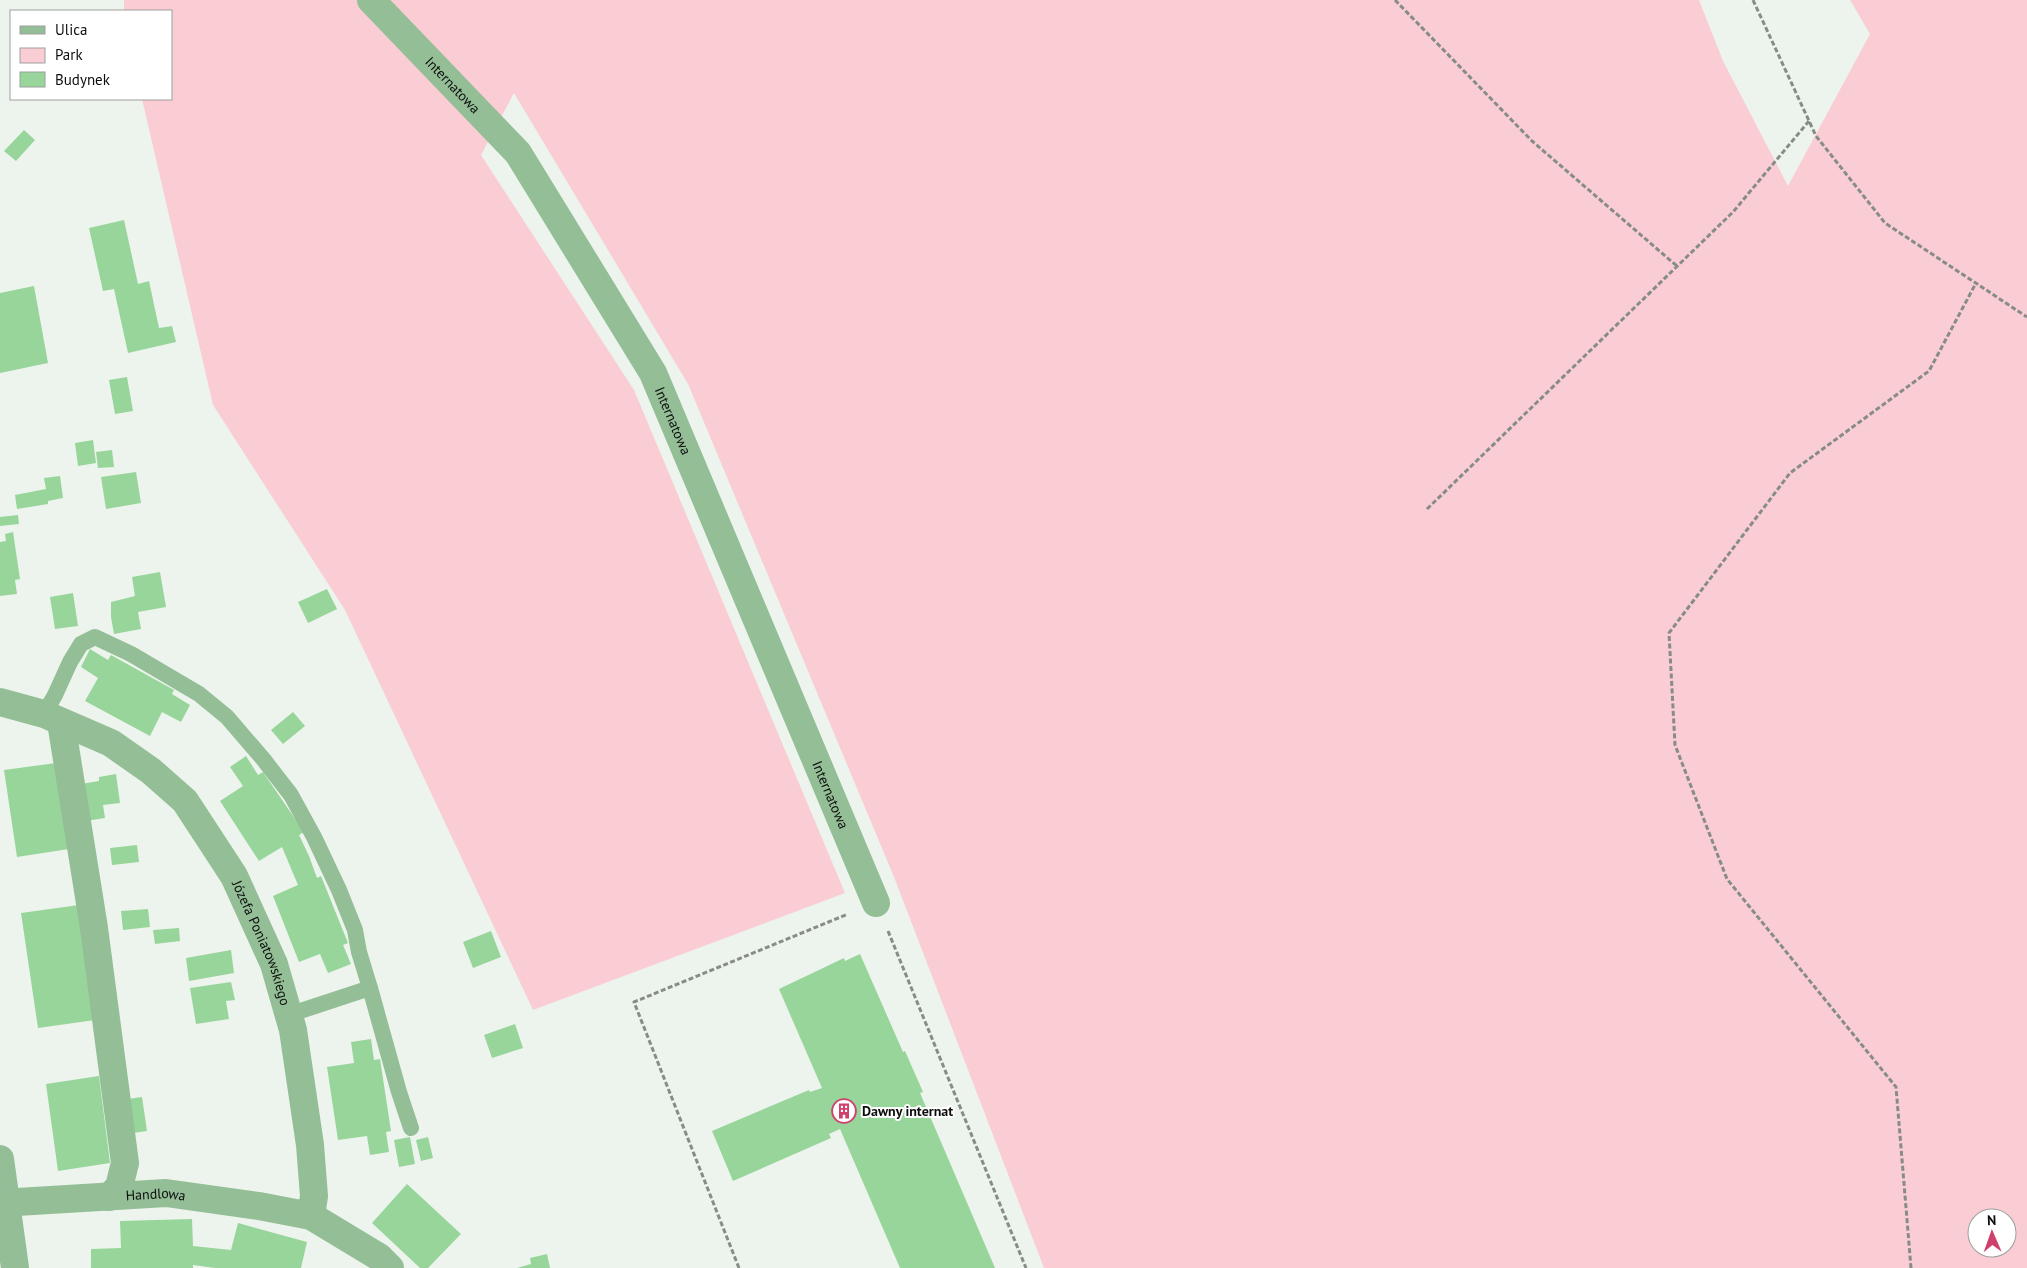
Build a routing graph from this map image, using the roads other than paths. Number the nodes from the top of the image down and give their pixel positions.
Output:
1 (371, 0) edge
2 (0, 702) edge
3 (53, 718) junction
4 (876, 903) road end
5 (370, 988) junction
6 (288, 1015) junction
7 (411, 1128) dead end
8 (0, 1159) edge
9 (109, 1197) junction
10 (3, 1202) edge
11 (311, 1216) junction
12 (15, 1268) edge
13 (390, 1268) edge

1 - 4 street, Internatowa
2 - 3 street, Józefa Poniatowskiego
3 - 5 lane
3 - 6 street, Józefa Poniatowskiego
3 - 9 street
5 - 6 lane
5 - 7 lane
6 - 11 street, Józefa Poniatowskiego
8 - 10 street
9 - 10 street, Handlowa
9 - 11 street, Handlowa
10 - 12 street
11 - 13 street

